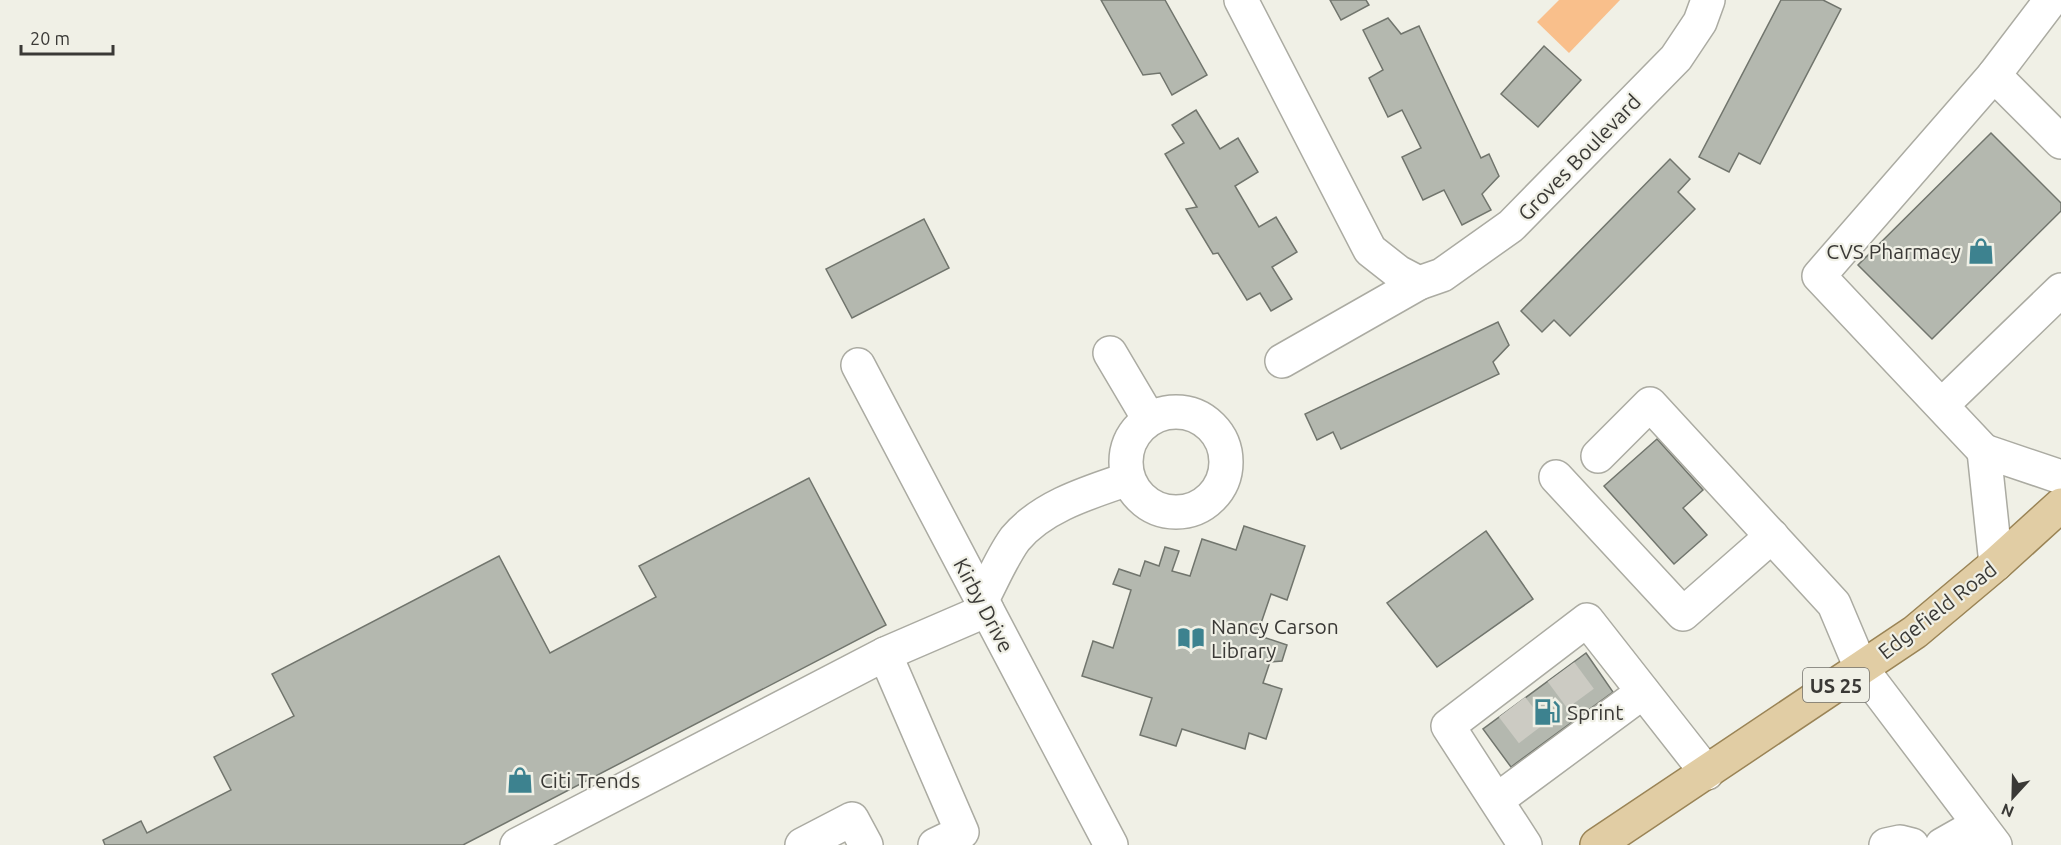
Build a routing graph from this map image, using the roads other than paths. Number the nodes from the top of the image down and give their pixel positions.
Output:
1 (1242, 0) edge
2 (1707, 0) edge
3 (2053, 9) edge
4 (1994, 75) junction
5 (2061, 142) edge
6 (1419, 282) junction
7 (2061, 290) edge
8 (1110, 353) dead end
9 (1282, 361) dead end
10 (858, 364) dead end
11 (1942, 405) junction
12 (1149, 419) junction
13 (1984, 451) junction
14 (1598, 456) dead end
15 (1556, 477) dead end
16 (2061, 477) edge
17 (1128, 479) junction
18 (2061, 505) edge
19 (1772, 536) junction
20 (1996, 564) junction
21 (985, 605) junction
22 (885, 654) junction
23 (1861, 668) junction
24 (1643, 692) junction
25 (1707, 773) junction
26 (1497, 800) junction
27 (1987, 834) edge
28 (517, 845) edge
29 (802, 845) edge
30 (866, 845) edge
31 (935, 845) edge
32 (1111, 845) edge
33 (1525, 845) edge
34 (1597, 845) edge
35 (1886, 845) edge
36 (1912, 845) edge
37 (1942, 845) edge

1 - 6 street
2 - 6 street, Groves Boulevard
3 - 4 street
4 - 5 street
4 - 11 street
6 - 9 street, Groves Boulevard
7 - 11 street
8 - 12 street
10 - 21 street, Kirby Drive
11 - 13 street
12 - 17 street
12 - 17 street
13 - 16 street
13 - 20 street
14 - 19 street
15 - 19 street
17 - 21 street
18 - 20 main road, Edgefield Road / US 25
19 - 23 street
20 - 23 main road, Edgefield Road / US 25
21 - 22 street
21 - 32 street, Kirby Drive
22 - 28 street
22 - 31 street
23 - 25 main road, Edgefield Road / US 25
23 - 27 street
24 - 25 street
24 - 26 street
24 - 26 street
25 - 34 main road, Edgefield Road / US 25
26 - 33 street
27 - 37 street
29 - 30 street
35 - 36 street

